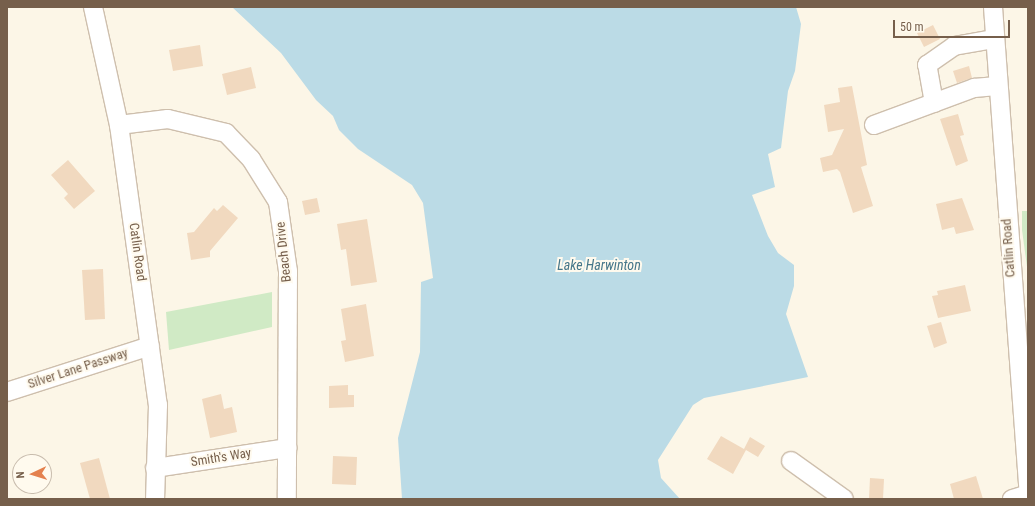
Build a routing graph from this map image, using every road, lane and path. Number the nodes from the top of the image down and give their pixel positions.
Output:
1 (93, 7) edge
2 (993, 7) edge
3 (994, 39) junction
4 (997, 86) junction
5 (934, 103) junction
6 (119, 125) junction
7 (874, 125) dead end
8 (150, 346) junction
9 (7, 392) edge
10 (288, 448) junction
11 (791, 461) dead end
12 (155, 468) junction
13 (1028, 489) edge
14 (1028, 494) edge
15 (155, 499) edge
16 (288, 499) edge
17 (844, 499) edge
18 (1012, 499) edge

1 - 6 street, Catlin Road
2 - 3 street, Catlin Road
3 - 4 street, Catlin Road
3 - 5 street
4 - 5 street
4 - 13 street, Catlin Road
5 - 7 street
6 - 8 street, Catlin Road
6 - 10 street, Beach Drive
8 - 9 street, Silver Lane Passway
8 - 12 street, Catlin Road
10 - 12 street, Smith's Way
10 - 16 street, Beach Drive
11 - 17 street
12 - 15 street, Catlin Road
14 - 18 street

